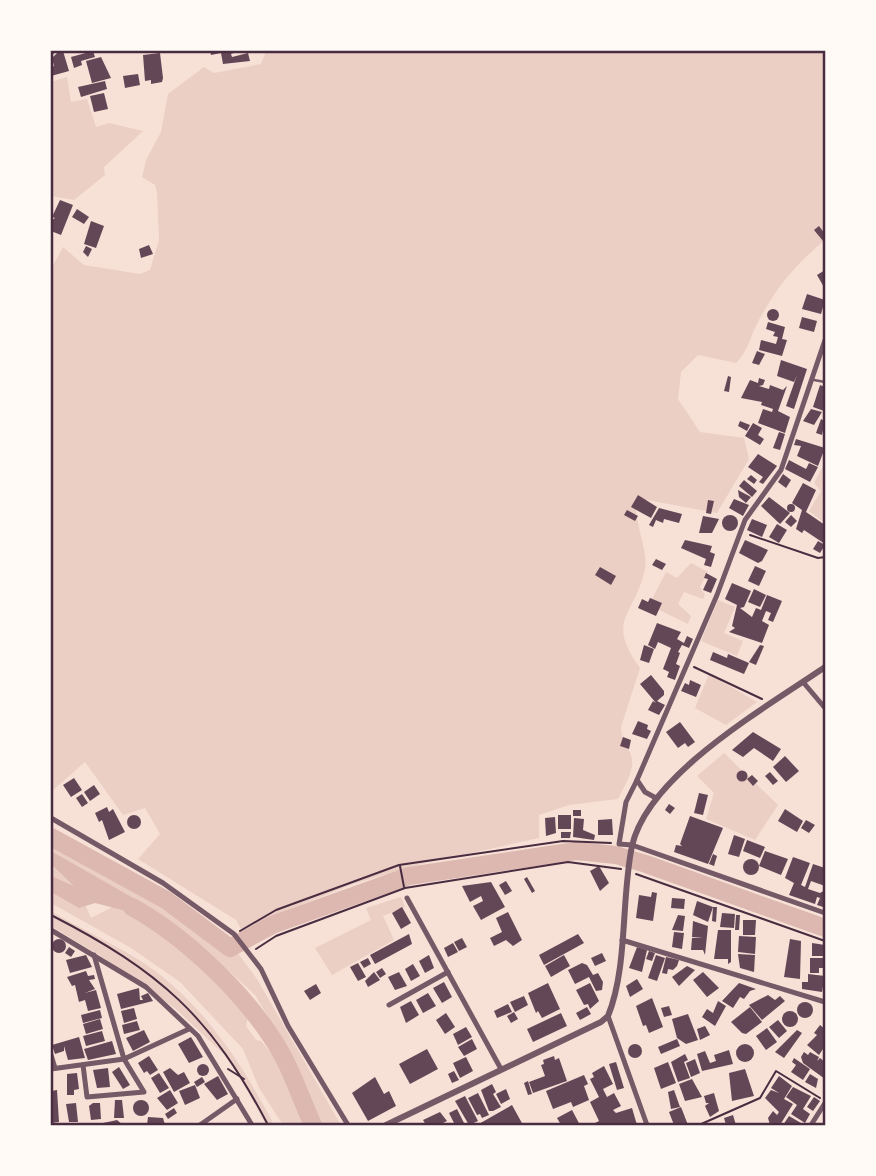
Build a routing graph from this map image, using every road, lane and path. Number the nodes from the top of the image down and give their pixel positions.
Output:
1 (825, 340) edge
2 (810, 379) junction
3 (825, 382) edge
4 (740, 531) junction
5 (825, 557) edge
6 (687, 664) junction
7 (825, 667) edge
8 (803, 682) junction
9 (773, 704) junction
10 (825, 708) edge
11 (637, 780) junction
12 (656, 797) junction
13 (51, 818) edge
14 (619, 844) junction
15 (632, 848) junction
16 (400, 866) junction
17 (630, 870) junction
18 (404, 887) dead end
19 (407, 898) dead end
20 (825, 914) edge
21 (51, 930) edge
22 (236, 936) junction
23 (622, 940) junction
24 (825, 941) edge
25 (248, 952) junction
26 (94, 955) junction
27 (448, 972) junction
28 (825, 1002) edge
29 (389, 1005) dead end
30 (608, 1016) junction
31 (189, 1030) junction
32 (51, 1055) edge
33 (124, 1059) junction
34 (212, 1059) junction
35 (83, 1066) junction
36 (53, 1069) edge
37 (500, 1069) junction
38 (244, 1080) dead end
39 (237, 1099) junction
40 (825, 1102) edge
41 (200, 1125) edge
42 (252, 1125) edge
43 (348, 1125) edge
44 (386, 1125) edge
45 (647, 1125) edge
46 (699, 1125) edge
47 (811, 1125) edge

1 - 2 street
2 - 3 lane
2 - 4 street
4 - 5 path
4 - 6 street
6 - 9 path
6 - 11 street
7 - 8 street
8 - 9 street
8 - 10 street
9 - 12 street
11 - 12 street
11 - 14 street
12 - 15 street
13 - 22 street
14 - 15 street
14 - 16 path
15 - 17 street
15 - 20 street
16 - 18 path
16 - 22 path
17 - 23 street
17 - 24 path
17 - 25 path
19 - 27 street
21 - 26 street
22 - 25 street
23 - 28 street
23 - 30 street
25 - 43 street
26 - 31 street
26 - 33 street
27 - 29 street
27 - 37 street
30 - 37 street
30 - 45 street
31 - 33 street
31 - 34 street
32 - 36 street
33 - 35 street
33 - 35 street
34 - 38 path
34 - 39 street
35 - 36 street
37 - 44 street
39 - 41 street
39 - 42 street
40 - 46 path
40 - 47 street

